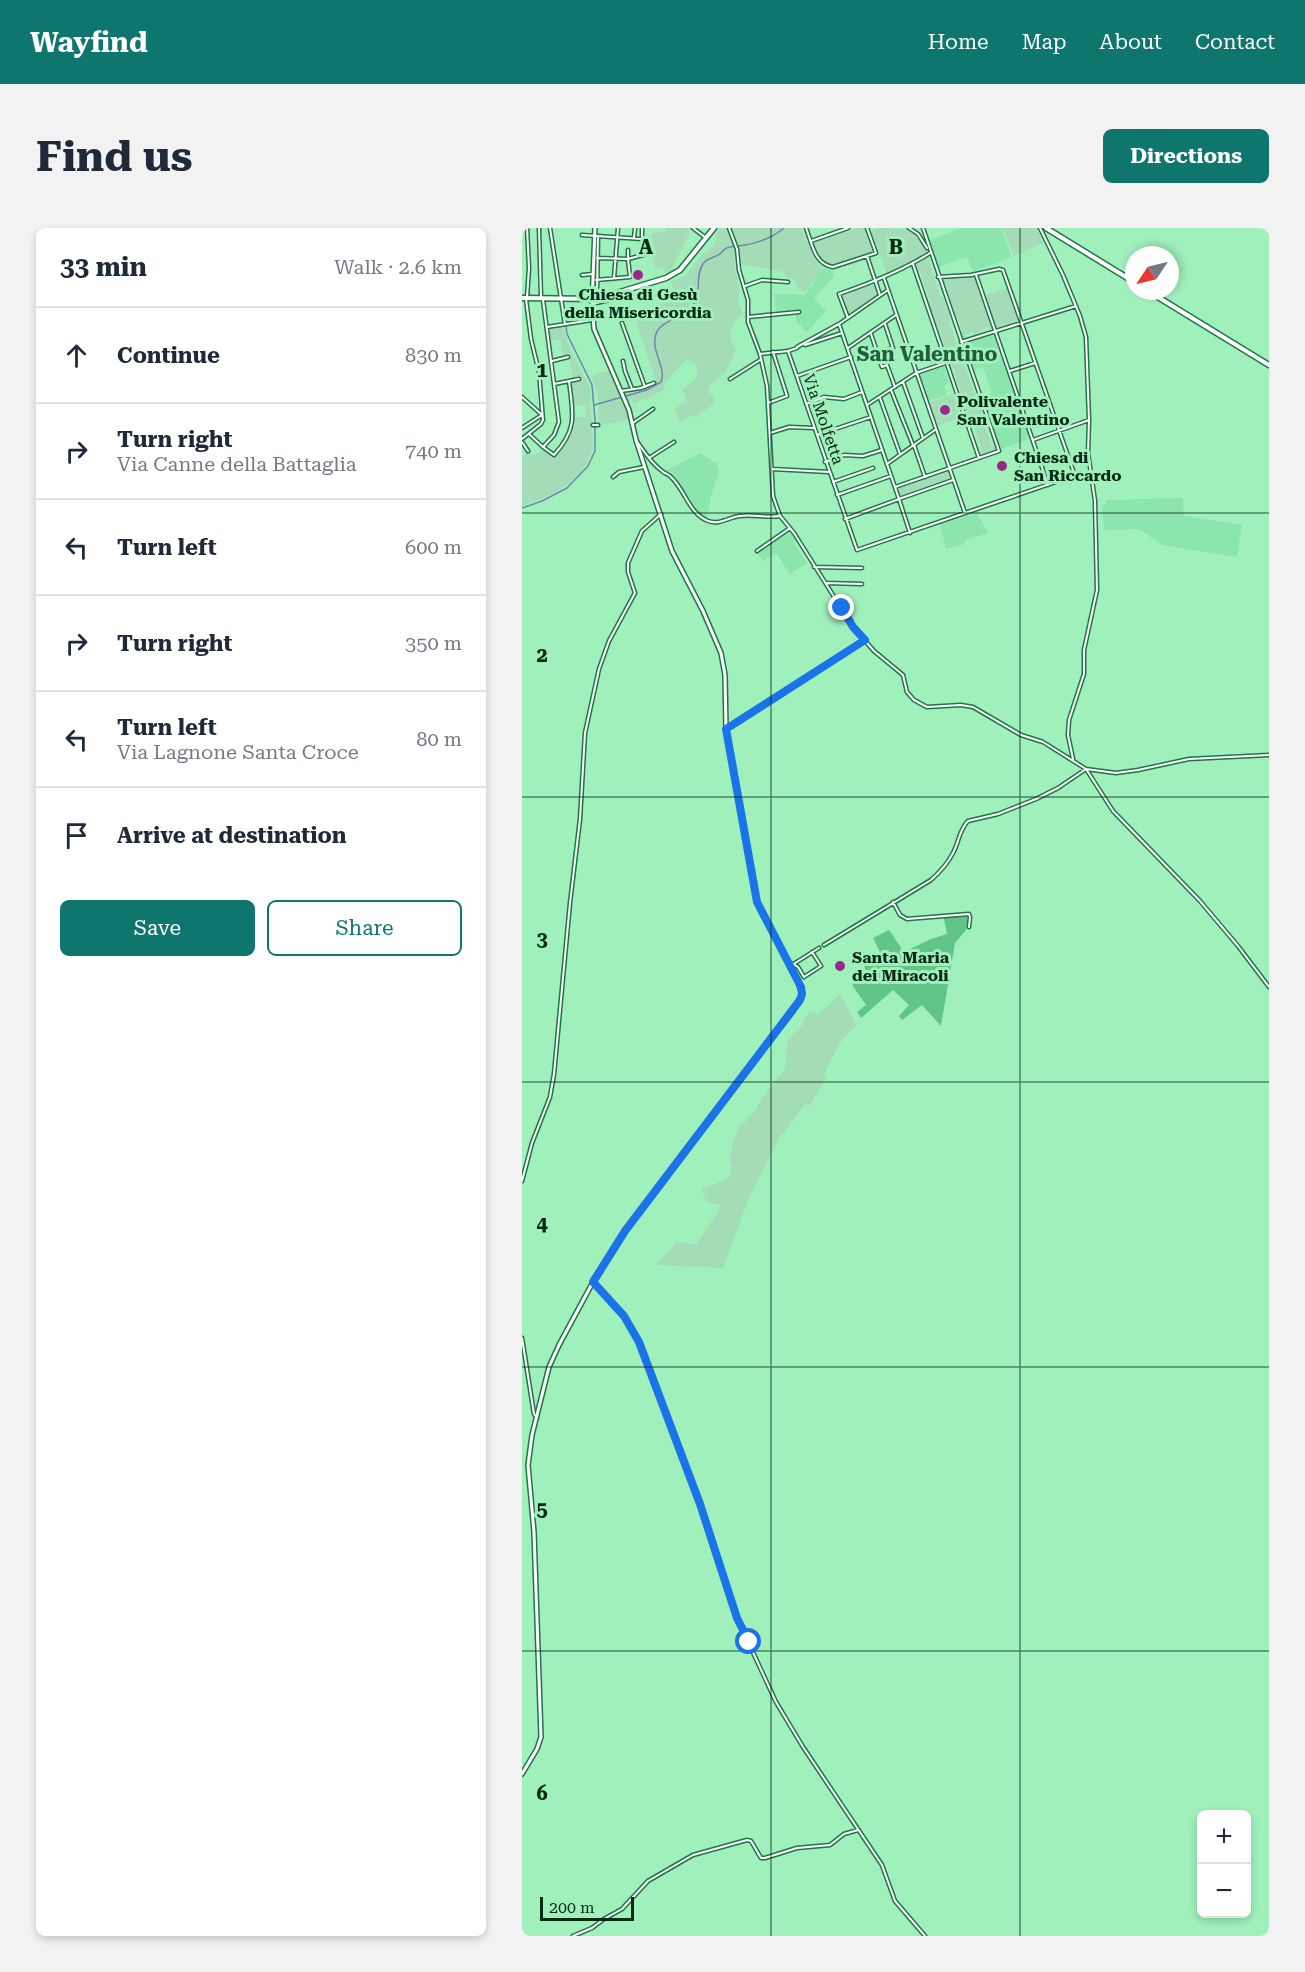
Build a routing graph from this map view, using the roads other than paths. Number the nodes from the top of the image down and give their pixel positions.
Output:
1 (526, 228) edge
2 (539, 228) edge
3 (550, 228) edge
4 (595, 228) edge
5 (618, 228) edge
6 (635, 228) edge
7 (642, 228) edge
8 (693, 228) edge
9 (714, 228) edge
10 (729, 228) edge
11 (806, 228) edge
12 (848, 228) edge
13 (872, 228) edge
14 (909, 228) edge
15 (923, 228) edge
16 (1040, 228) edge
17 (1046, 228) edge
18 (867, 229) edge
19 (582, 235) dead end
20 (596, 236) junction
21 (617, 237) junction
22 (634, 238) junction
23 (706, 238) junction
24 (811, 241) junction
25 (628, 250) dead end
26 (930, 253) junction
27 (650, 254) dead end
28 (867, 256) junction
29 (597, 258) junction
30 (616, 259) junction
31 (628, 259) junction
32 (913, 264) junction
33 (582, 274) dead end
34 (593, 274) junction
35 (975, 275) junction
36 (1125, 276) edge
37 (938, 277) junction
38 (614, 278) junction
39 (884, 278) junction
40 (596, 280) junction
41 (876, 281) junction
42 (789, 282) dead end
43 (744, 286) junction
44 (888, 290) junction
45 (597, 293) dead end
46 (880, 295) junction
47 (618, 298) dead end
48 (525, 299) edge
49 (542, 300) junction
50 (561, 300) junction
51 (1163, 300) edge
52 (592, 302) junction
53 (1076, 306) junction
54 (799, 312) dead end
55 (896, 315) junction
56 (747, 317) junction
57 (848, 318) junction
58 (592, 320) junction
59 (622, 323) dead end
60 (1022, 323) junction
61 (565, 324) junction
62 (839, 324) junction
63 (885, 324) junction
64 (547, 327) junction
65 (995, 331) junction
66 (842, 333) junction
67 (871, 334) junction
68 (961, 342) junction
69 (797, 347) junction
70 (848, 348) junction
71 (788, 351) junction
72 (773, 352) junction
73 (877, 353) junction
74 (760, 354) junction
75 (966, 356) junction
76 (568, 357) dead end
77 (850, 357) junction
78 (761, 359) junction
79 (552, 361) junction
80 (623, 361) dead end
81 (946, 363) junction
82 (1035, 363) junction
83 (1269, 365) edge
84 (1009, 372) junction
85 (916, 373) junction
86 (796, 376) junction
87 (579, 379) dead end
88 (730, 379) dead end
89 (569, 381) junction
90 (903, 381) junction
91 (654, 383) dead end
92 (554, 384) junction
93 (645, 387) junction
94 (895, 387) junction
95 (632, 389) junction
96 (890, 390) junction
97 (621, 391) junction
98 (862, 392) junction
99 (880, 397) junction
100 (523, 399) edge
101 (768, 403) junction
102 (806, 404) junction
103 (867, 405) junction
104 (653, 409) dead end
105 (542, 416) junction
106 (871, 417) junction
107 (1089, 420) junction
108 (633, 423) junction
109 (593, 425) dead end
110 (598, 425) dead end
111 (522, 428) edge
112 (814, 429) junction
113 (935, 430) junction
114 (1059, 430) junction
115 (769, 433) junction
116 (529, 435) junction
117 (816, 435) junction
118 (923, 438) junction
119 (636, 440) junction
120 (1033, 440) junction
121 (522, 441) edge
122 (674, 442) dead end
123 (913, 445) junction
124 (543, 447) junction
125 (882, 450) junction
126 (528, 452) dead end
127 (900, 454) junction
128 (649, 458) junction
129 (979, 458) junction
130 (825, 462) junction
131 (887, 464) junction
132 (644, 467) junction
133 (873, 468) dead end
134 (949, 468) junction
135 (771, 469) junction
136 (829, 472) junction
137 (891, 476) junction
138 (613, 477) dead end
139 (925, 477) junction
140 (953, 480) junction
141 (833, 482) junction
142 (1048, 485) junction
143 (895, 487) junction
144 (837, 495) junction
145 (899, 499) junction
146 (661, 514) junction
147 (965, 514) junction
148 (780, 516) junction
149 (845, 519) junction
150 (790, 528) junction
151 (910, 533) junction
152 (757, 551) dead end
153 (814, 567) junction
154 (862, 568) dead end
155 (825, 584) junction
156 (862, 584) dead end
157 (865, 640) junction
158 (726, 729) junction
159 (1269, 755) edge
160 (1074, 761) junction
161 (1086, 769) junction
162 (893, 903) junction
163 (969, 927) dead end
164 (824, 945) dead end
165 (819, 948) dead end
166 (812, 952) junction
167 (791, 965) junction
168 (1269, 987) edge
169 (522, 1181) edge
170 (593, 1282) junction
171 (522, 1338) edge
172 (537, 1418) junction
173 (522, 1774) edge
174 (858, 1830) junction
175 (573, 1936) edge
176 (925, 1936) edge

1 - 48 street
2 - 49 street
3 - 50 street
4 - 20 street
5 - 21 street
6 - 22 street
7 - 22 street
8 - 23 street
9 - 23 main road
10 - 43 street
11 - 24 street
12 - 24 street
13 - 18 street
14 - 26 street
15 - 26 street
16 - 53 street
17 - 36 main road
18 - 28 street
19 - 20 street
20 - 21 street
20 - 29 street
20 - 34 street
21 - 22 street
21 - 30 street
23 - 52 main road
24 - 28 street
25 - 31 street
26 - 32 street
26 - 37 street
27 - 31 street
28 - 41 street
29 - 30 street
29 - 40 street
30 - 31 street
30 - 38 street
31 - 38 street
32 - 39 street
32 - 81 street
33 - 34 street
34 - 52 street
35 - 37 street
35 - 60 street
35 - 65 street
37 - 68 street
38 - 40 street
39 - 41 street
39 - 44 street
40 - 45 street
41 - 46 street
41 - 57 street
42 - 43 street
43 - 56 street
44 - 46 street
44 - 55 street
46 - 57 street
47 - 52 street
48 - 49 main road
48 - 105 street
49 - 50 main road
49 - 64 street
50 - 52 main road
50 - 61 street
51 - 83 main road
52 - 58 street
53 - 60 street
53 - 107 street
54 - 56 street
55 - 63 street
55 - 85 street
56 - 74 street
57 - 62 street
58 - 61 street
58 - 97 street
59 - 93 street
60 - 65 street
60 - 82 street
61 - 64 street
62 - 66 street
62 - 69 street
63 - 67 street
63 - 73 street
64 - 79 street
65 - 68 street
65 - 84 street
66 - 69 street
66 - 70 street
67 - 70 street
67 - 73 street
68 - 75 street
69 - 71 street
70 - 77 street
71 - 72 street
71 - 86 street, Via Molfetta
72 - 74 street
72 - 101 street
73 - 94 street
74 - 78 street
75 - 81 street
75 - 129 street
76 - 79 street
77 - 86 street
77 - 98 street
78 - 88 street
78 - 101 street
79 - 92 street
80 - 95 street
81 - 85 street
81 - 129 street
82 - 84 street
82 - 114 street
84 - 120 street
85 - 90 street
85 - 113 street
86 - 102 street, Via Molfetta
87 - 89 street
89 - 92 street
89 - 124 street
90 - 94 street
90 - 118 street
91 - 93 street
92 - 124 street
93 - 95 street
94 - 96 street
95 - 97 street
96 - 99 street
96 - 123 street
97 - 108 street
98 - 102 street
98 - 103 street
99 - 103 street
99 - 127 street
100 - 105 street
101 - 115 street
102 - 112 street, Via Molfetta
103 - 106 street
104 - 108 street
105 - 111 street
105 - 116 street
106 - 117 street
106 - 125 street
107 - 114 street
107 - 160 street
108 - 119 street
109 - 110 street
112 - 115 street
112 - 117 street, Via Molfetta
113 - 118 street
113 - 134 street
114 - 120 street
114 - 142 street
115 - 135 street
116 - 121 street
116 - 124 street
117 - 130 street, Via Molfetta
118 - 123 street
119 - 128 street
119 - 132 street
120 - 142 street
121 - 126 street
122 - 128 street
123 - 127 street
123 - 139 street
125 - 130 street
125 - 131 street
127 - 131 street
128 - 148 street
129 - 134 street
130 - 136 street, Via Molfetta
131 - 137 street
132 - 138 street
132 - 146 street
133 - 141 street
134 - 139 street
134 - 140 street
135 - 136 street
135 - 148 street
136 - 141 street, Via Molfetta
137 - 143 street
137 - 144 street
139 - 143 street
140 - 145 street
140 - 147 street
141 - 144 street, Via Molfetta
142 - 147 street
143 - 145 street
144 - 149 street, Via Molfetta
145 - 149 street
145 - 151 street
146 - 158 street
146 - 169 street
147 - 151 street
148 - 150 street
149 - 151 street, Via Molfetta
150 - 152 street
150 - 153 street
153 - 154 street
153 - 155 street
155 - 156 street
155 - 157 street
157 - 158 street
157 - 160 street
158 - 167 street
159 - 161 street
160 - 161 street
161 - 162 street
161 - 168 street
162 - 163 street
162 - 164 street
165 - 166 street
166 - 167 street
166 - 167 street
167 - 170 street
170 - 172 street
170 - 174 street
171 - 172 street
172 - 173 street
174 - 175 street
174 - 176 street

